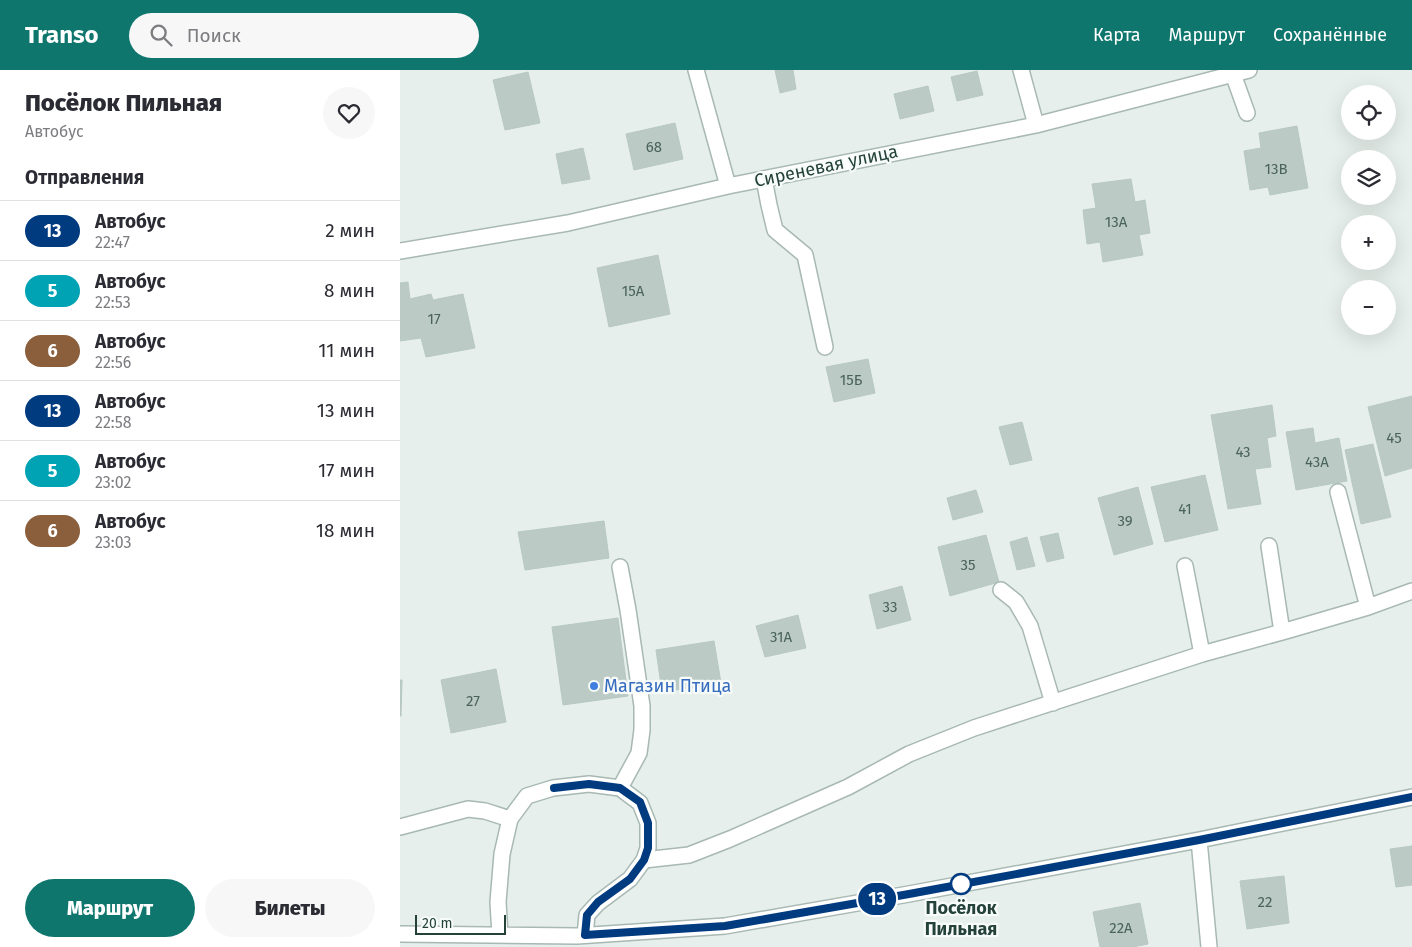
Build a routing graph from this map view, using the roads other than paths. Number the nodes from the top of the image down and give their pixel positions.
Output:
1 (696, 70) edge
2 (1021, 70) edge
3 (1250, 70) edge
4 (1233, 74) junction
5 (1247, 114) dead end
6 (1036, 125) junction
7 (764, 179) junction
8 (728, 186) junction
9 (400, 251) edge
10 (825, 347) dead end
11 (1338, 492) dead end
12 (1269, 546) dead end
13 (1185, 566) dead end
14 (620, 567) dead end
15 (1001, 590) dead end
16 (1412, 591) edge
17 (1368, 607) junction
18 (1282, 632) junction
19 (1202, 654) junction
20 (1053, 703) junction
21 (620, 788) junction
22 (1412, 797) edge
23 (510, 819) junction
24 (400, 826) edge
25 (1199, 840) junction
26 (644, 860) junction
27 (400, 934) edge
28 (500, 935) junction
29 (585, 935) junction
30 (1209, 947) edge

1 - 8 street
2 - 6 street
3 - 4 street, Сиреневая улица
4 - 5 street
4 - 6 street, Сиреневая улица
6 - 7 street, Сиреневая улица
7 - 8 street, Сиреневая улица
7 - 10 street
8 - 9 street, Сиреневая улица
11 - 17 street
12 - 18 street
13 - 19 street
14 - 21 street
15 - 20 street
16 - 17 street
17 - 18 street
18 - 19 street
19 - 20 street
20 - 26 street
21 - 23 street
21 - 26 street
22 - 25 street
23 - 24 street
23 - 28 street
25 - 29 street
25 - 30 street
26 - 29 street
27 - 28 street
28 - 29 street

